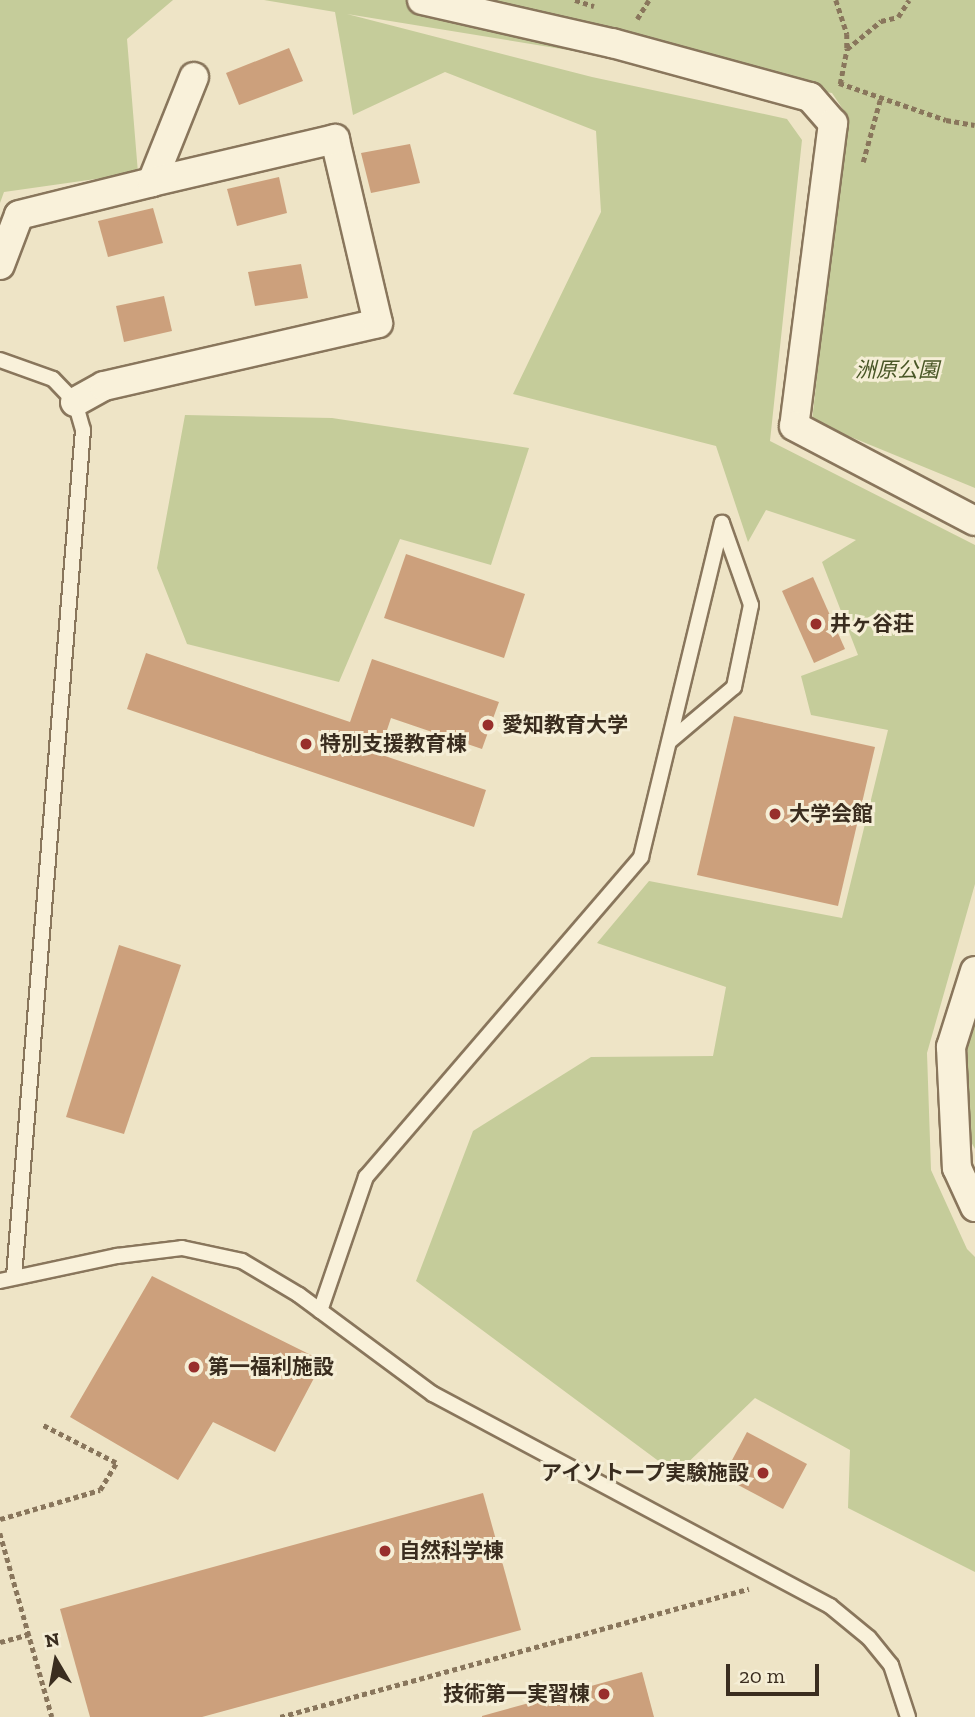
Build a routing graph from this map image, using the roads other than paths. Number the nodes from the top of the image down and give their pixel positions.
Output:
1 (422, 0) edge
2 (194, 77) dead end
3 (152, 183) junction
4 (0, 265) edge
5 (0, 360) edge
6 (75, 402) junction
7 (975, 521) edge
8 (670, 741) junction
9 (975, 971) edge
10 (975, 1207) edge
11 (7, 1279) edge
12 (320, 1311) junction
13 (908, 1717) edge

1 - 7 street
2 - 3 street
3 - 4 street
3 - 6 street
5 - 6 lane
6 - 11 lane
8 - 8 lane
8 - 12 lane
9 - 10 street
11 - 12 lane
12 - 13 lane

